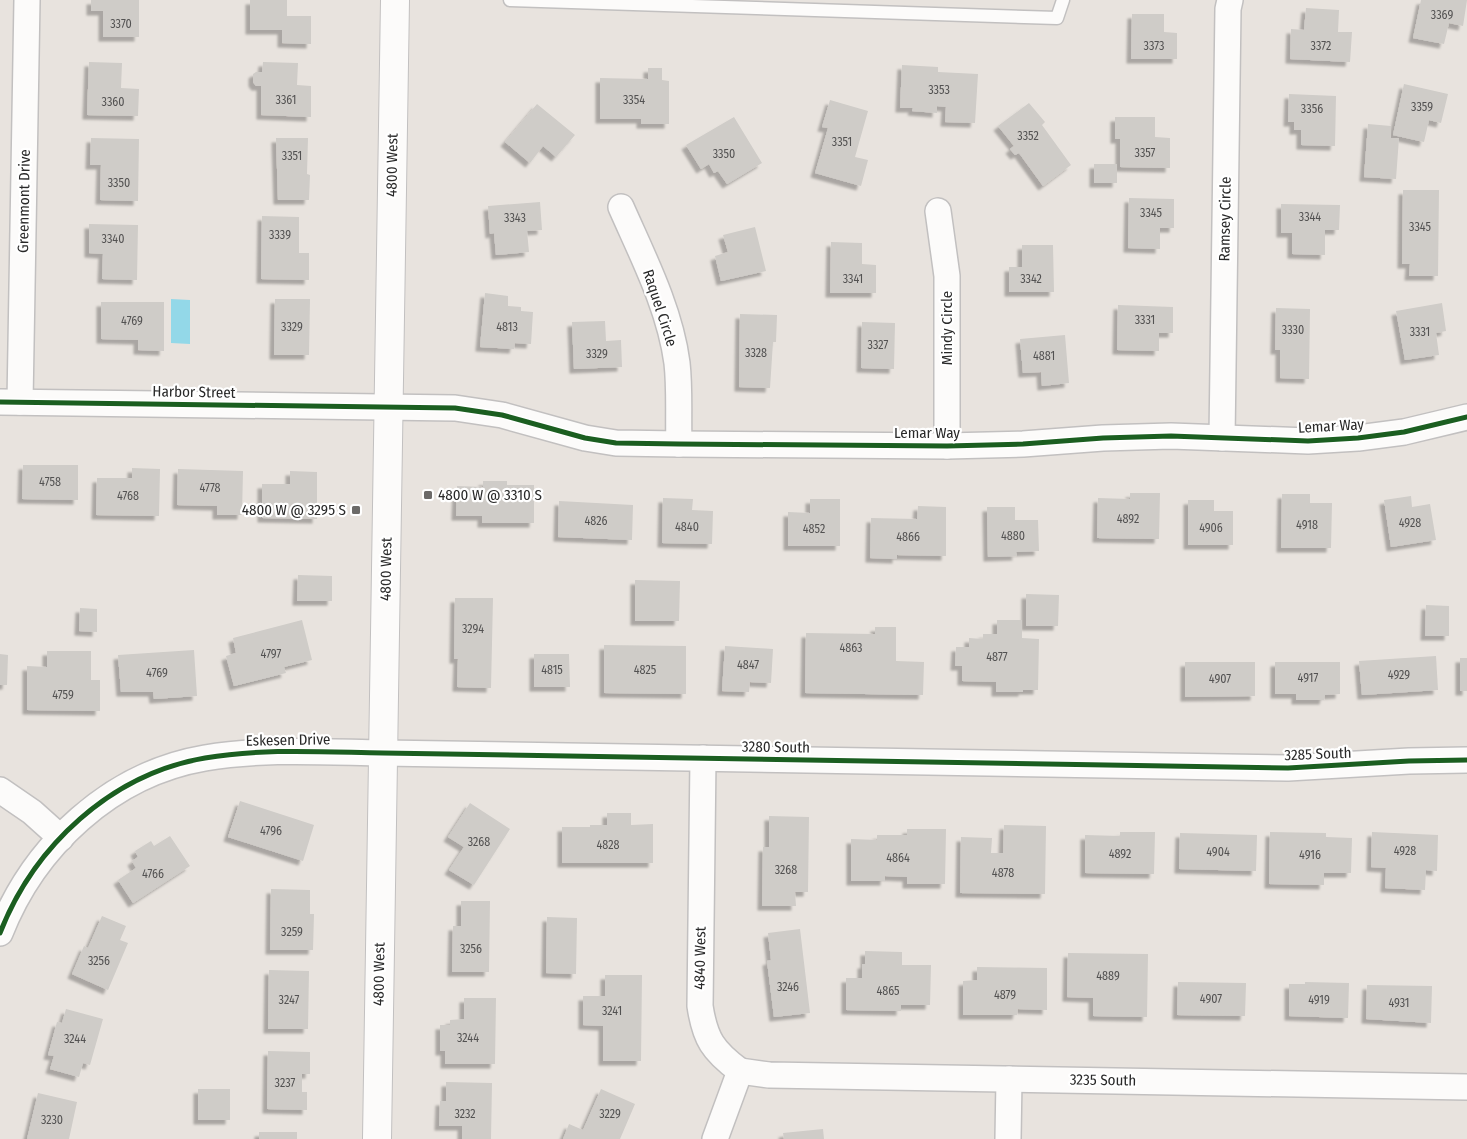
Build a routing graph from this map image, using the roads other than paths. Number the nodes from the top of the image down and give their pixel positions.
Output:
1 (27, 0) edge
2 (395, 0) edge
3 (510, 0) edge
4 (1063, 0) edge
5 (1230, 0) edge
6 (621, 207) dead end
7 (938, 211) dead end
8 (10, 402) edge
9 (388, 408) junction
10 (1467, 417) edge
11 (1222, 438) junction
12 (679, 444) junction
13 (947, 446) junction
14 (383, 753) junction
15 (703, 758) junction
16 (1467, 760) edge
17 (1169, 766) joint
18 (0, 790) edge
19 (61, 838) junction
20 (0, 933) edge
21 (740, 1071) junction
22 (1009, 1079) junction
23 (1467, 1087) edge
24 (376, 1139) edge
25 (715, 1139) edge
26 (1008, 1139) edge

1 - 8 street, Greenmont Drive
2 - 9 main road, 4800 West
3 - 4 lane
5 - 11 street, Ramsey Circle
6 - 12 street, Raquel Circle
7 - 13 street, Mindy Circle
8 - 9 street, Harbor Street
9 - 12 street, Lemar Way
9 - 14 main road, 4800 West
10 - 11 street, Lemar Way
11 - 13 street, Lemar Way
12 - 13 street, Lemar Way
14 - 15 street, 3280 South
14 - 19 street, Eskesen Drive
14 - 24 main road, 4800 West
15 - 17 street, 3280 South
15 - 21 street, 4840 West
16 - 17 street, 3285 South
18 - 19 street
19 - 20 street, Eskesen Drive
21 - 22 street, 3235 South
21 - 25 street
22 - 23 street, 3235 South
22 - 26 street

